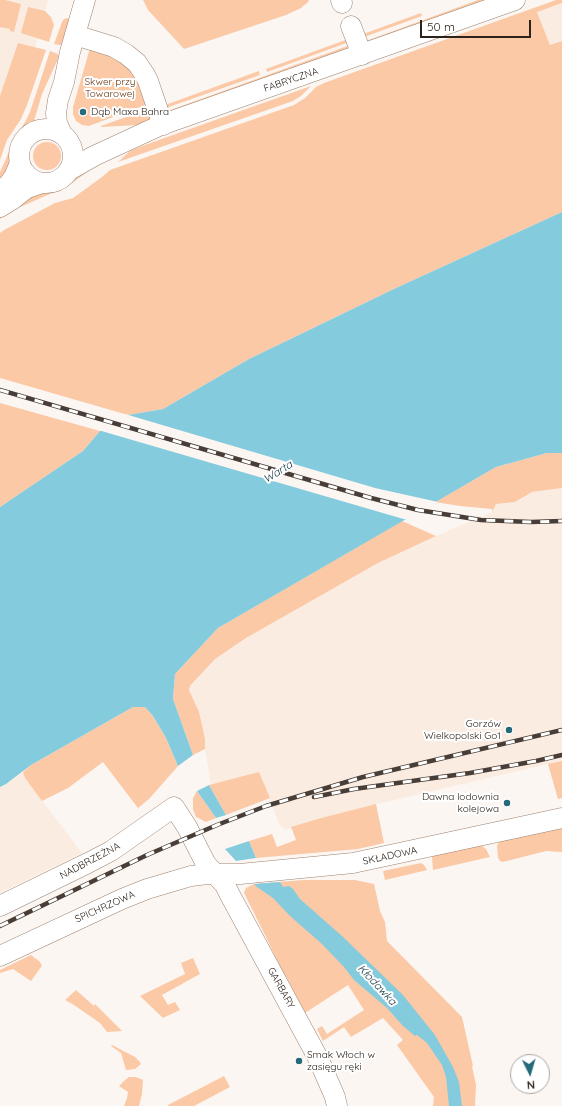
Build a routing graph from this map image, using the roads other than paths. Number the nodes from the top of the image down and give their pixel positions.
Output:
1 (85, 0) edge
2 (516, 0) edge
3 (350, 26) dead end
4 (72, 44) junction
5 (362, 55) junction
6 (163, 125) junction
7 (32, 132) junction
8 (61, 132) junction
9 (20, 162) junction
10 (71, 169) junction
11 (42, 183) junction
12 (0, 192) edge
13 (0, 207) edge
14 (174, 807) joint
15 (562, 818) edge
16 (216, 874) junction
17 (0, 906) edge
18 (0, 956) edge
19 (337, 1106) edge

1 - 4 street
2 - 5 street, FABRYCZNA
3 - 5 street
4 - 6 street
4 - 7 street
4 - 8 street
5 - 6 street, FABRYCZNA
6 - 10 street, FABRYCZNA
7 - 8 street
7 - 9 street
8 - 10 street
9 - 11 street
9 - 12 street
10 - 11 street
11 - 13 street
14 - 16 street, GARBARY
14 - 17 street, NADBRZEŻNA
15 - 16 street, SKŁADOWA
16 - 18 street, SPICHRZOWA
16 - 19 street, GARBARY

